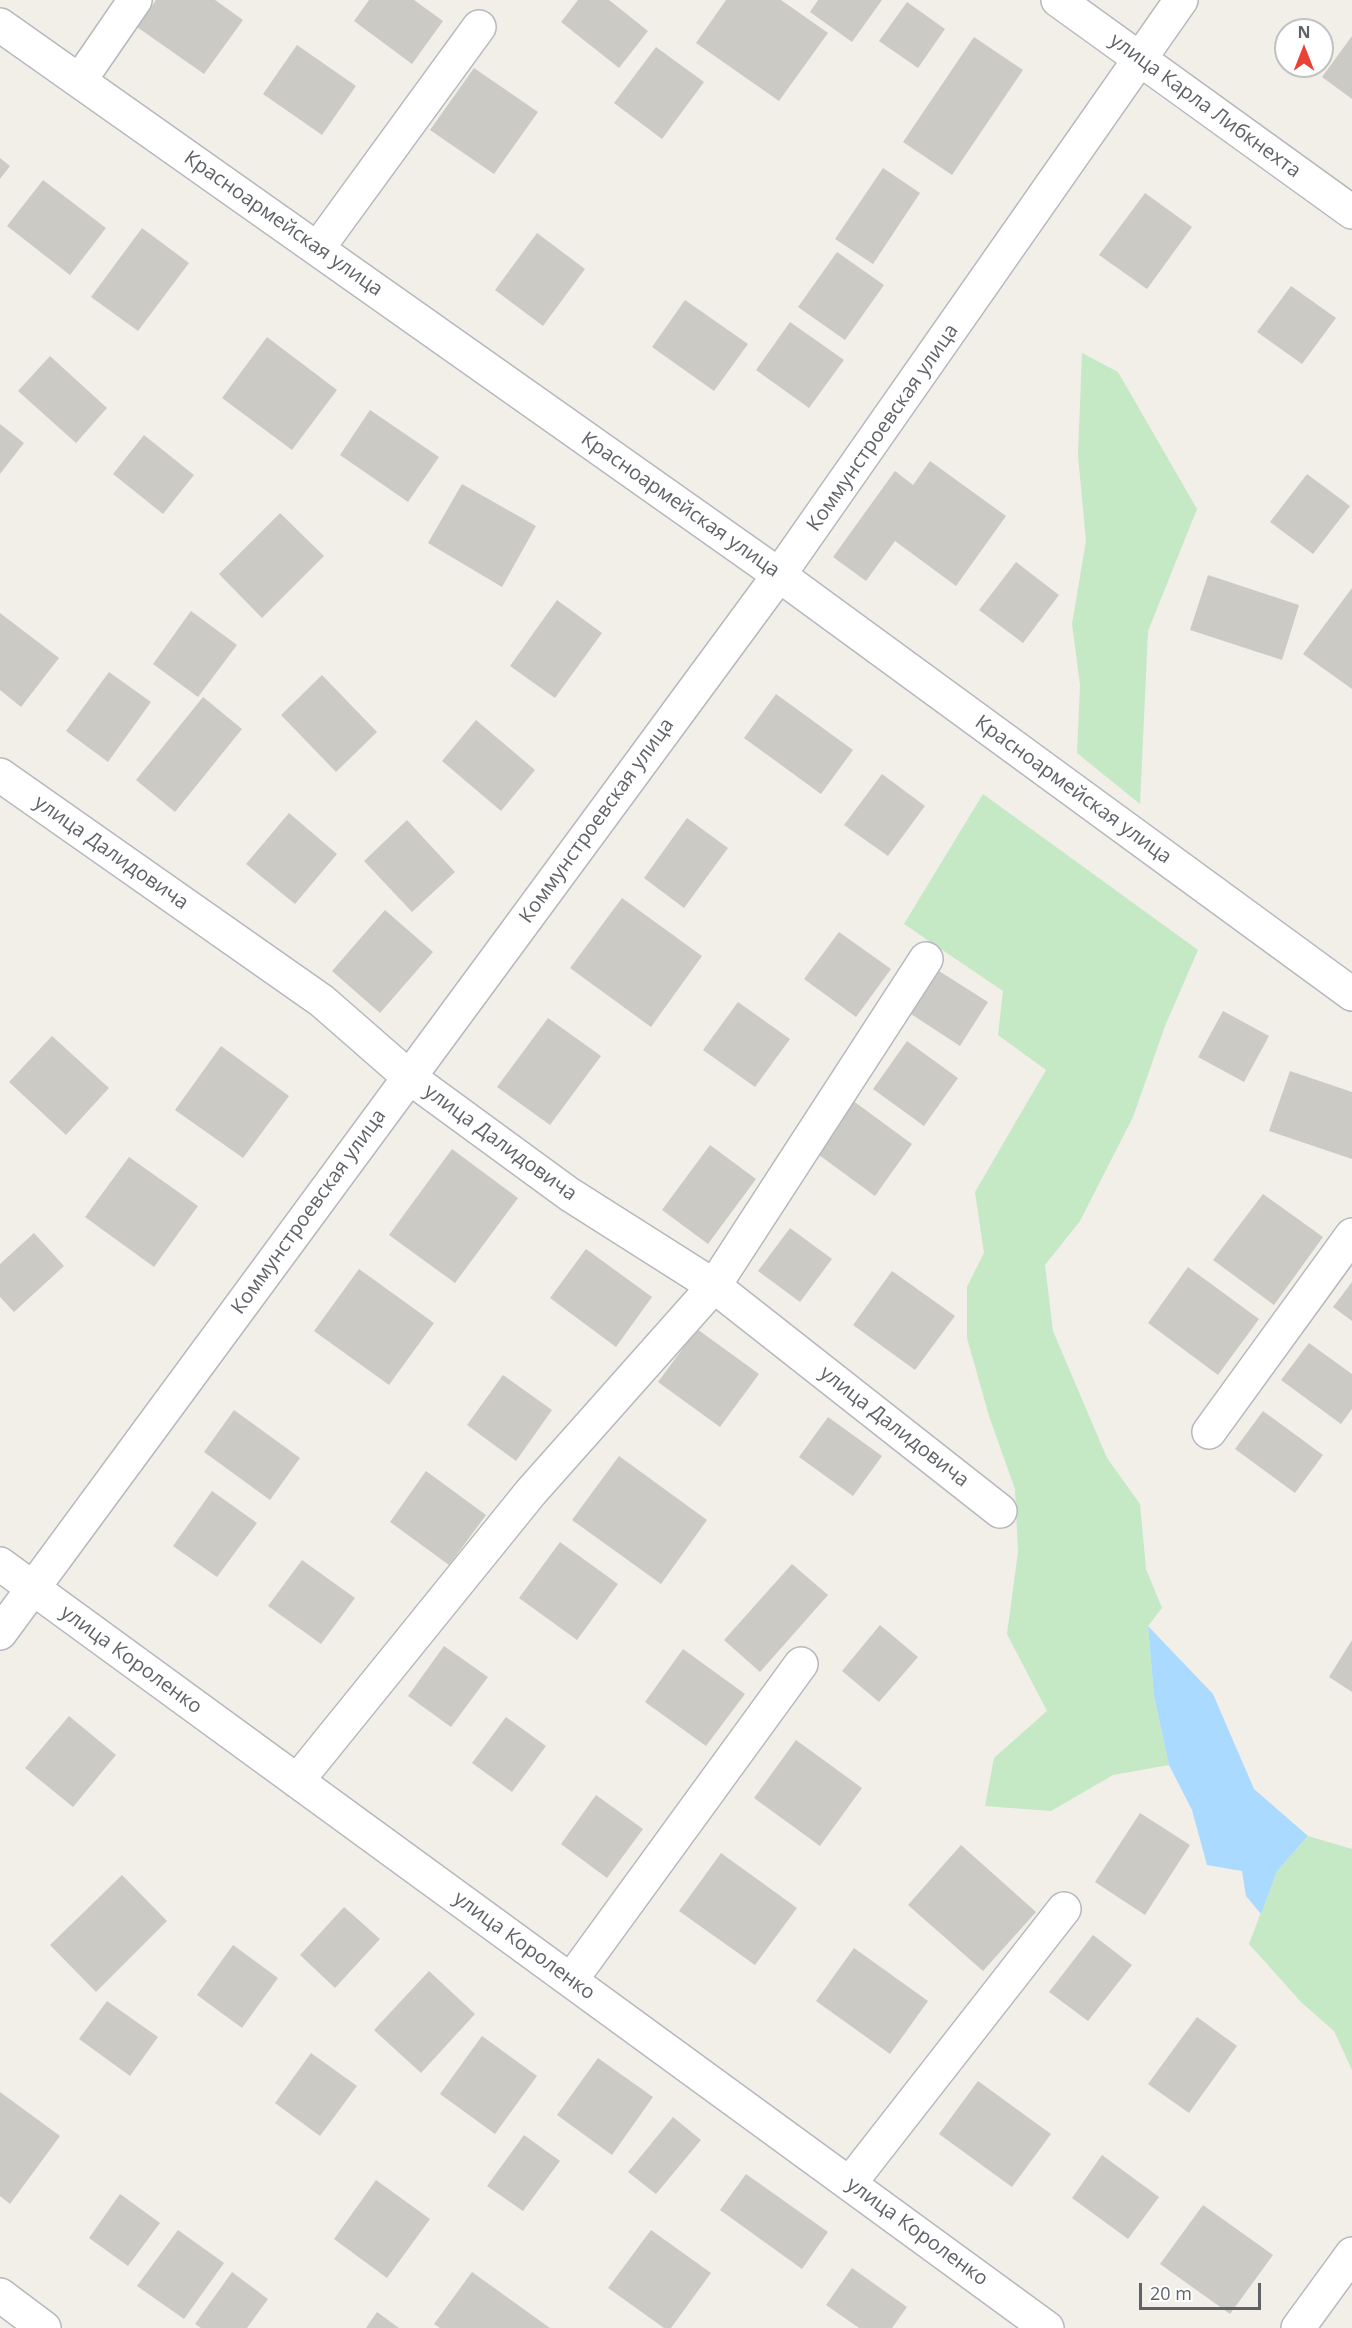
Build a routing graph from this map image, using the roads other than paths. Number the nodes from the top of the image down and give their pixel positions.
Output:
1 (135, 0) edge
2 (1058, 0) edge
3 (1181, 0) edge
4 (0, 25) edge
5 (479, 27) dead end
6 (1142, 60) junction
7 (80, 80) junction
8 (1352, 212) edge
9 (318, 248) junction
10 (779, 575) junction
11 (0, 774) edge
12 (926, 959) dead end
13 (1352, 994) edge
14 (409, 1077) junction
15 (1352, 1235) edge
16 (714, 1286) junction
17 (1209, 1432) dead end
18 (1000, 1511) dead end
19 (0, 1564) edge
20 (33, 1588) junction
21 (0, 1633) edge
22 (801, 1664) dead end
23 (297, 1781) junction
24 (1064, 1909) dead end
25 (571, 1980) junction
26 (850, 2183) junction
27 (1352, 2254) edge
28 (0, 2295) edge
29 (44, 2328) edge
30 (1047, 2328) edge
31 (1298, 2328) edge

1 - 7 street
2 - 6 street, улица Карла Либкнехта
3 - 6 street, Коммунстроевская улица
4 - 7 street, Красноармейская улица
5 - 9 street
6 - 8 street, улица Карла Либкнехта
6 - 10 street, Коммунстроевская улица
7 - 9 street, Красноармейская улица
9 - 10 street, Красноармейская улица
10 - 13 street, Красноармейская улица
10 - 14 street, Коммунстроевская улица
11 - 14 street, улица Далидовича
12 - 16 street
14 - 16 street, улица Далидовича
14 - 20 street, Коммунстроевская улица
15 - 17 street
16 - 18 street, улица Далидовича
16 - 23 street
19 - 20 street, улица Короленко
20 - 21 street, Коммунстроевская улица
20 - 23 street, улица Короленко
22 - 25 street
23 - 25 street, улица Короленко
24 - 26 street
25 - 26 street, улица Короленко
26 - 30 street, улица Короленко
27 - 31 street
28 - 29 street

